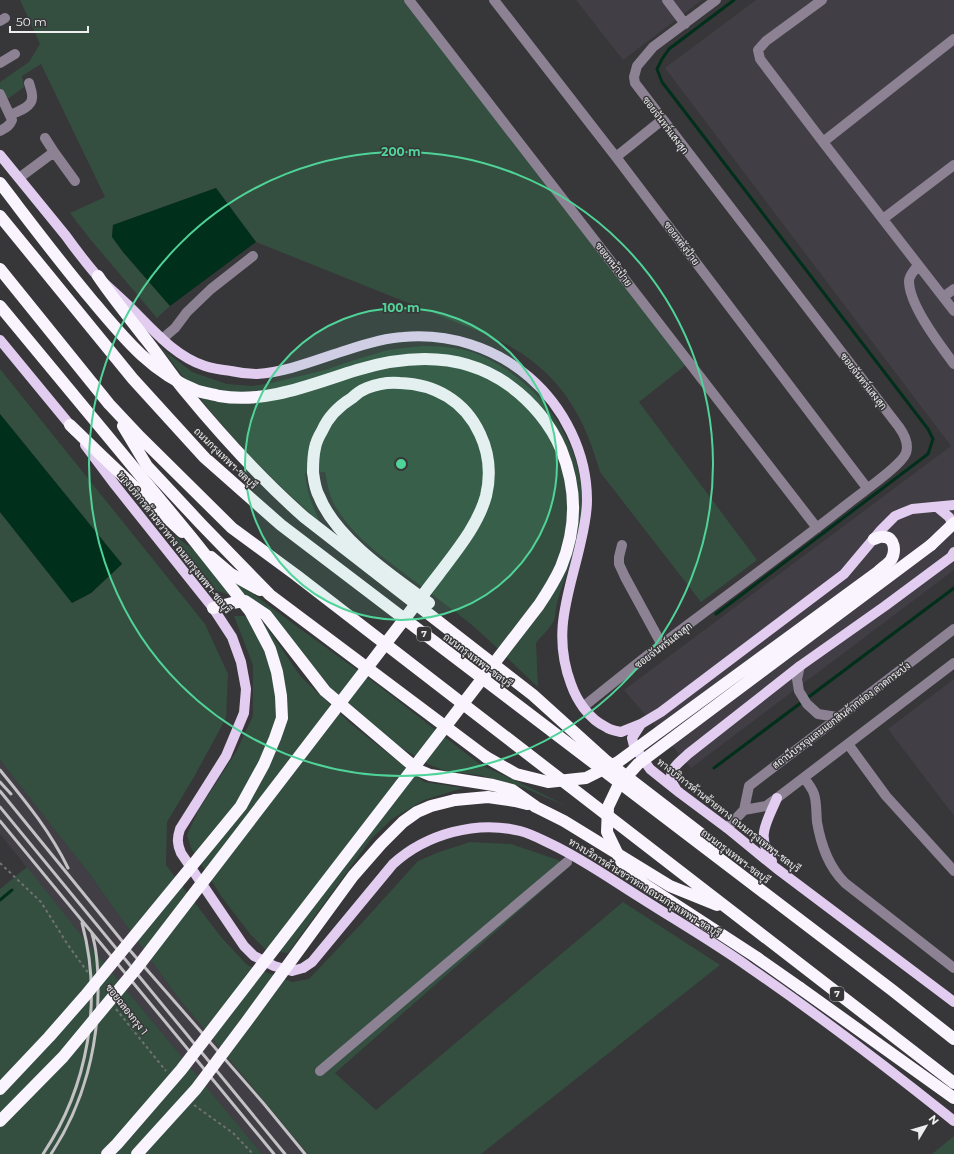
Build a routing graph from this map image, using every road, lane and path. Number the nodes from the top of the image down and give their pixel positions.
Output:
1 (410, 0) edge
2 (494, 0) edge
3 (667, 0) edge
4 (716, 0) edge
5 (822, 0) edge
6 (685, 24) junction
7 (954, 39) edge
8 (15, 54) dead end
9 (0, 63) edge
10 (29, 83) dead end
11 (0, 94) edge
12 (10, 115) junction
13 (662, 120) junction
14 (0, 131) edge
15 (45, 138) dead end
16 (823, 142) junction
17 (54, 152) junction
18 (0, 155) edge
19 (616, 157) junction
20 (954, 165) edge
21 (19, 178) junction
22 (75, 181) dead end
23 (0, 183) edge
24 (0, 216) edge
25 (883, 219) junction
26 (253, 256) dead end
27 (918, 265) junction
28 (0, 269) edge
29 (98, 276) junction
30 (954, 290) edge
31 (944, 298) junction
32 (0, 306) edge
33 (954, 311) edge
34 (0, 340) edge
35 (162, 340) junction
36 (954, 364) edge
37 (110, 404) junction
38 (70, 425) junction
39 (867, 488) junction
40 (954, 505) edge
41 (937, 507) junction
42 (954, 525) edge
43 (817, 528) junction
44 (874, 539) junction
45 (622, 545) dead end
46 (953, 555) edge
47 (270, 595) junction
48 (213, 608) junction
49 (954, 629) edge
50 (662, 645) junction
51 (954, 663) edge
52 (800, 666) junction
53 (513, 679) junction
54 (583, 707) junction
55 (837, 717) junction
56 (641, 724) junction
57 (848, 744) junction
58 (804, 778) junction
59 (680, 793) junction
60 (777, 798) junction
61 (536, 807) junction
62 (744, 810) junction
63 (727, 828) junction
64 (567, 862) dead end
65 (0, 863) edge
66 (776, 868) junction
67 (954, 871) edge
68 (732, 912) junction
69 (954, 968) edge
70 (91, 976) dead end
71 (896, 993) junction
72 (954, 1002) edge
73 (113, 1006) dead end
74 (954, 1039) edge
75 (320, 1071) dead end
76 (167, 1072) dead end
77 (954, 1083) edge
78 (0, 1089) edge
79 (954, 1098) edge
80 (191, 1102) dead end
81 (0, 1121) edge
82 (954, 1121) edge
83 (107, 1154) edge
84 (137, 1154) edge
85 (253, 1154) edge

1 - 43 street, ซอยหน้าป้าย
2 - 19 street, ซอยหลังป้าย
3 - 6 street
4 - 6 street, ซอยจันทร์แสงสุก
5 - 16 street
6 - 13 street, ซอยจันทร์แสงสุก
7 - 16 street
8 - 9 street
10 - 12 street
11 - 12 street
12 - 14 street
13 - 19 street
13 - 39 street, ซอยจันทร์แสงสุก
15 - 17 street
16 - 25 street
17 - 21 street
17 - 22 street
18 - 21 main road
19 - 39 street, ซอยหลังป้าย
20 - 25 street
21 - 29 main road
23 - 83 highway, bridge
24 - 71 highway, ถนนกรุงเทพฯ-ชลบุรี / 7
25 - 27 street
26 - 35 street
27 - 31 street
27 - 36 street
28 - 37 highway, 7
29 - 35 main road
29 - 53 highway
30 - 31 street
31 - 33 street
32 - 78 highway, bridge
34 - 38 main road, ทางบริการด้านขวาทาง ถนนกรุงเทพฯ-ชลบุรี
35 - 54 main road
37 - 47 highway
37 - 68 highway, 7
38 - 47 highway
38 - 48 main road, ทางบริการด้านขวาทาง ถนนกรุงเทพฯ-ชลบุรี
39 - 43 street, ซอยจันทร์แสงสุก
40 - 41 main road
41 - 42 main road
41 - 44 main road
42 - 79 highway, bridge
43 - 50 street, ซอยจันทร์แสงสุก
44 - 47 highway, bridge
44 - 56 main road
45 - 50 street
46 - 52 main road
48 - 61 highway
48 - 82 main road, ทางบริการด้านขวาทาง ถนนกรุงเทพฯ-ชลบุรี
49 - 55 street, สถานีบรรจุและแยกสินค้ากล่อง ลาดกระบัง
50 - 54 street, ซอยจันทร์แสงสุก
51 - 57 street
52 - 55 street
52 - 59 main road
53 - 71 highway
53 - 81 highway, bridge
54 - 56 main road
55 - 62 street, สถานีบรรจุและแยกสินค้ากล่อง ลาดกระบัง
56 - 59 main road, ทางบริการด้านซ้ายทาง ถนนกรุงเทพฯ-ชลบุรี
57 - 58 street
57 - 67 street
58 - 60 street
58 - 69 street
59 - 63 main road, ทางบริการด้านซ้ายทาง ถนนกรุงเทพฯ-ชลบุรี
60 - 62 street
60 - 66 main road
61 - 68 highway
61 - 84 highway, bridge
62 - 63 street
63 - 66 main road, ทางบริการด้านซ้ายทาง ถนนกรุงเทพฯ-ชลบุรี
64 - 75 street
65 - 70 path
66 - 72 main road, ทางบริการด้านซ้ายทาง ถนนกรุงเทพฯ-ชลบุรี
68 - 77 highway, 7
71 - 74 highway, ถนนกรุงเทพฯ-ชลบุรี / 7
73 - 76 path, ซอยฉลองกรุง 1
80 - 85 path

